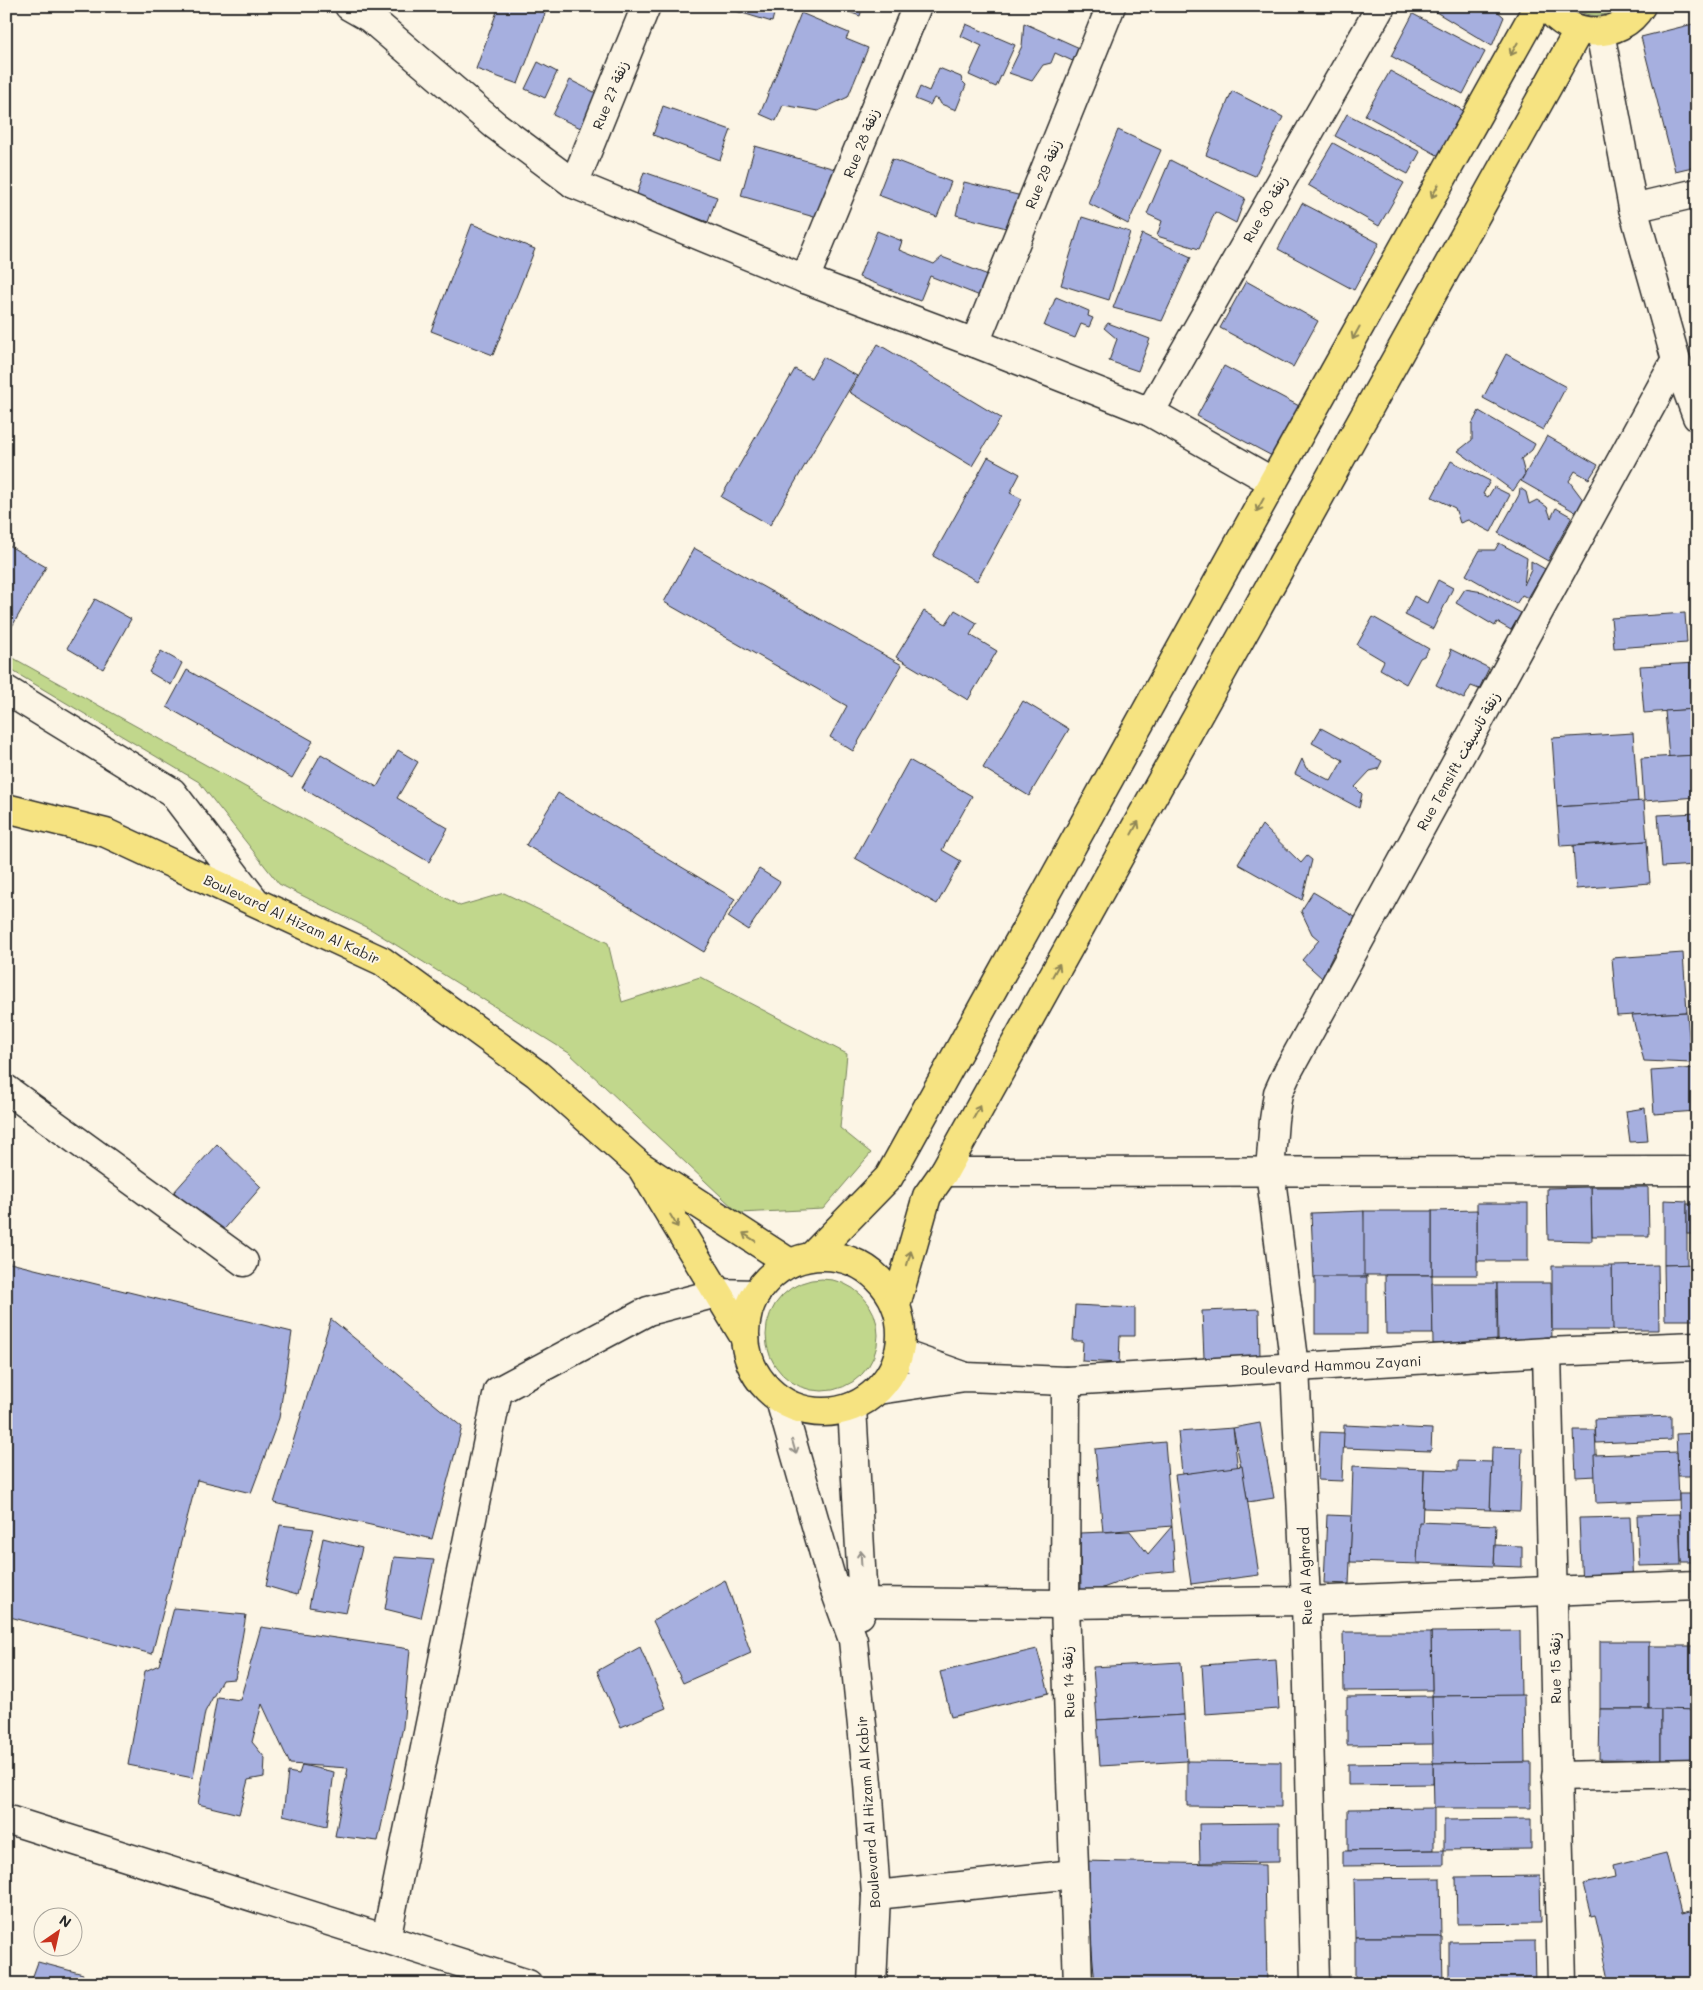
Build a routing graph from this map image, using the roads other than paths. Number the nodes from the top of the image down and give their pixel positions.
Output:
1 (646, 6) edge
2 (918, 6) edge
3 (1111, 6) edge
4 (1381, 6) edge
5 (1538, 6) edge
6 (1547, 6) edge
7 (1641, 6) edge
8 (365, 10) edge
9 (1589, 31) junction
10 (574, 184) junction
11 (1697, 193) edge
12 (1633, 208) junction
13 (804, 279) junction
14 (975, 343) junction
15 (1676, 360) junction
16 (1150, 412) junction
17 (1697, 417) edge
18 (1273, 482) junction
19 (6, 690) edge
20 (6, 808) edge
21 (255, 901) junction
22 (6, 1089) edge
23 (640, 1165) junction
24 (1270, 1171) junction
25 (1697, 1171) edge
26 (944, 1172) junction
27 (801, 1260) junction
28 (244, 1262) dead end
29 (717, 1293) junction
30 (756, 1294) junction
31 (896, 1305) junction
32 (745, 1338) junction
33 (1697, 1346) edge
34 (1547, 1352) junction
35 (899, 1353) junction
36 (1295, 1367) junction
37 (965, 1377) junction
38 (1066, 1381) junction
39 (878, 1390) junction
40 (780, 1400) junction
41 (852, 1408) junction
42 (833, 1585) junction
43 (1697, 1585) edge
44 (1553, 1591) junction
45 (1306, 1601) junction
46 (863, 1602) junction
47 (1065, 1604) junction
48 (853, 1640) junction
49 (1697, 1773) edge
50 (1556, 1776) junction
51 (6, 1819) edge
52 (1074, 1874) junction
53 (876, 1896) junction
54 (386, 1939) junction
55 (528, 1984) edge
56 (872, 1984) edge
57 (1078, 1984) edge
58 (1314, 1984) edge
59 (1562, 1984) edge

1 - 10 street, Rue 27 زنقة
2 - 13 street, Rue 28 زنقة
3 - 14 street, Rue 29 زنقة
4 - 16 street, Rue 30 زنقة
5 -> 18 main road
6 - 9 main road
7 - 9 main road
8 - 10 street
9 - 12 street
26 -> 9 main road
10 - 13 street
11 - 12 street
12 - 15 street
13 - 14 street
14 - 16 street
15 - 17 street
15 - 24 street, Rue Tensift زنقة تانسيفت
16 - 18 street
18 -> 27 main road
19 - 21 street
20 - 21 main road, Boulevard Al Hizam Al Kabir
21 - 23 main road, Boulevard Al Hizam Al Kabir
22 - 28 street
27 -> 23 main road, Boulevard Al Hizam Al Kabir
23 -> 29 main road, Boulevard Al Hizam Al Kabir
24 - 25 street
24 - 26 street
24 - 36 street, Rue Al Aghrad
31 -> 26 main road
27 - 30 main road
27 - 31 main road
29 - 30 street
29 - 32 main road, Boulevard Al Hizam Al Kabir
29 - 54 street
30 - 32 main road
31 - 35 main road
32 - 40 main road
33 - 34 street, Boulevard Hammou Zayani
34 - 36 street, Boulevard Hammou Zayani
34 - 44 street, Rue 15 زنقة
35 - 37 street
35 - 39 main road
36 - 38 street, Boulevard Hammou Zayani
36 - 45 street, Rue Al Aghrad
37 - 38 street, Boulevard Hammou Zayani
37 - 39 street
38 - 47 street, Rue 14 زنقة
39 - 41 main road
40 - 41 main road
40 -> 42 street, Boulevard Al Hizam Al Kabir
46 -> 41 street, Boulevard Al Hizam Al Kabir
42 - 46 street
42 - 48 street, Boulevard Al Hizam Al Kabir
43 - 44 street
44 - 45 street
44 - 50 street, Rue 15 زنقة
45 - 47 street
45 - 58 street, Rue Al Aghrad
46 - 47 street
46 - 48 street, Boulevard Al Hizam Al Kabir
47 - 52 street, Rue 14 زنقة
48 - 53 street, Boulevard Al Hizam Al Kabir
49 - 50 street
50 - 59 street, Rue 15 زنقة
51 - 54 street
52 - 53 street
52 - 57 street, Rue 14 زنقة
53 - 56 street, Boulevard Al Hizam Al Kabir
54 - 55 street

